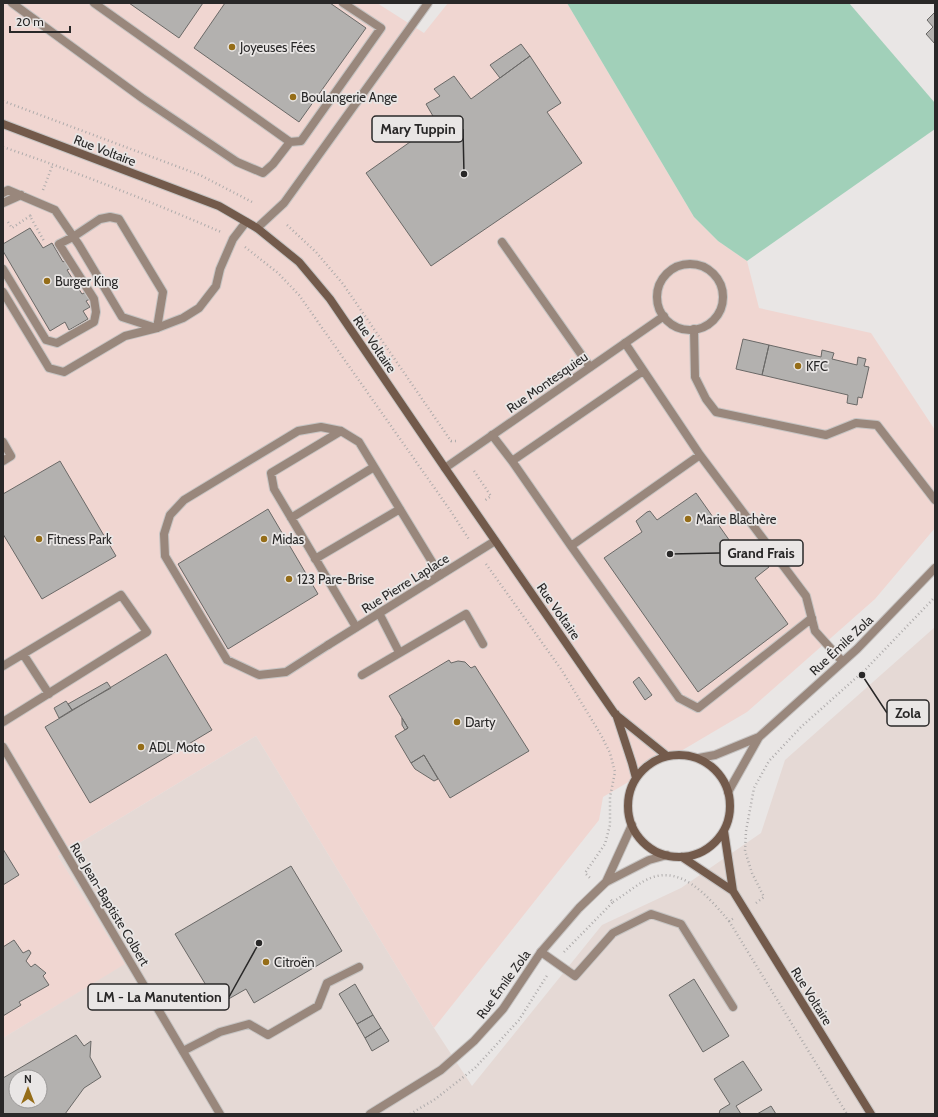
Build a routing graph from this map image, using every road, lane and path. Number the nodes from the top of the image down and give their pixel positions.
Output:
1 (12, 3) edge
2 (94, 3) edge
3 (344, 3) edge
4 (428, 3) edge
5 (3, 100) edge
6 (3, 124) edge
7 (290, 142) junction
8 (3, 147) edge
9 (53, 164) junction
10 (3, 193) edge
11 (21, 195) junction
12 (41, 197) dead end
13 (3, 203) edge
14 (254, 203) dead end
15 (32, 213) dead end
16 (30, 216) junction
17 (8, 222) dead end
18 (246, 222) junction
19 (287, 225) dead end
20 (257, 228) junction
21 (221, 232) dead end
22 (73, 237) junction
23 (49, 238) dead end
24 (502, 242) dead end
25 (245, 247) dead end
26 (3, 269) edge
27 (3, 292) edge
28 (664, 316) junction
29 (157, 328) junction
30 (694, 329) junction
31 (625, 343) junction
32 (590, 367) junction
33 (643, 371) junction
34 (341, 431) junction
35 (492, 435) junction
36 (3, 442) edge
37 (459, 442) dead end
38 (700, 455) junction
39 (3, 461) edge
40 (512, 461) junction
41 (374, 467) junction
42 (445, 468) junction
43 (474, 471) dead end
44 (935, 500) edge
45 (484, 502) dead end
46 (400, 509) junction
47 (291, 518) junction
48 (495, 540) junction
49 (470, 541) dead end
50 (571, 546) junction
51 (315, 559) junction
52 (483, 560) dead end
53 (935, 568) edge
54 (440, 575) junction
55 (935, 596) edge
56 (379, 613) junction
57 (812, 618) junction
58 (356, 627) junction
59 (483, 644) dead end
60 (400, 652) junction
61 (23, 654) junction
62 (842, 661) junction
63 (3, 666) edge
64 (362, 675) dead end
65 (49, 694) junction
66 (615, 714) junction
67 (3, 722) edge
68 (759, 737) junction
69 (3, 747) edge
70 (667, 756) junction
71 (699, 758) junction
72 (636, 778) junction
73 (728, 792) junction
74 (632, 825) junction
75 (724, 831) junction
76 (667, 855) junction
77 (682, 857) junction
78 (590, 878) dead end
79 (606, 882) junction
80 (733, 891) junction
81 (614, 902) dead end
82 (756, 904) dead end
83 (735, 917) dead end
84 (729, 922) junction
85 (541, 952) junction
86 (359, 967) dead end
87 (733, 1007) dead end
88 (183, 1052) junction
89 (220, 1114) edge
90 (370, 1114) edge
91 (847, 1114) edge
92 (871, 1114) edge

1 - 7 street
2 - 7 street
3 - 7 street
4 - 20 street
5 - 14 path
6 - 18 street, Rue Voltaire
8 - 9 path
9 - 12 path
9 - 21 path
10 - 11 street
11 - 13 street
11 - 22 street
15 - 16 path
16 - 17 path
16 - 23 path
18 - 20 street, Rue Voltaire
18 - 29 street
19 - 37 path
20 - 42 street, Rue Voltaire
22 - 26 street
22 - 29 street
22 - 29 street
24 - 32 street
25 - 49 path
27 - 29 street
28 - 30 street
28 - 30 street
28 - 31 street, Rue Montesquieu
30 - 44 street
31 - 32 street, Rue Montesquieu
31 - 33 street
32 - 35 street, Rue Montesquieu
33 - 38 street
33 - 40 street
34 - 41 street
34 - 47 street
34 - 58 street, Rue Pierre Laplace
35 - 40 street
35 - 42 street, Rue Montesquieu
36 - 39 street
38 - 50 street
38 - 57 street
40 - 50 street
41 - 46 street
41 - 47 street
42 - 48 street, Rue Voltaire
43 - 45 path
46 - 51 street
46 - 54 street
47 - 51 street
48 - 54 street, Rue Pierre Laplace
48 - 66 street, Rue Voltaire
50 - 57 street
51 - 58 street
52 - 78 path
53 - 62 street, Rue Émile Zola
54 - 56 street, Rue Pierre Laplace
55 - 82 path
56 - 58 street, Rue Pierre Laplace
56 - 60 street
57 - 62 street
59 - 60 street
60 - 64 street
61 - 63 street
61 - 65 street
61 - 65 street
62 - 68 street, Rue Émile Zola
65 - 67 street
66 - 70 street, Rue Voltaire
66 - 72 street, Rue Voltaire
68 - 71 street, Rue Émile Zola
68 - 73 street, Rue Émile Zola
69 - 88 street, Rue Jean-Baptiste Colbert
70 - 71 street
70 - 72 street
71 - 73 street
72 - 74 street
73 - 75 street
74 - 76 street
74 - 79 street, Rue Émile Zola
75 - 77 street
75 - 80 street, Rue Voltaire
76 - 77 street
76 - 79 street, Rue Émile Zola
77 - 80 street, Rue Voltaire
79 - 85 street, Rue Émile Zola
80 - 92 street, Rue Voltaire
81 - 84 path
83 - 84 path
84 - 91 path
85 - 87 street
85 - 90 street, Rue Émile Zola
86 - 88 street
88 - 89 street, Rue Jean-Baptiste Colbert

